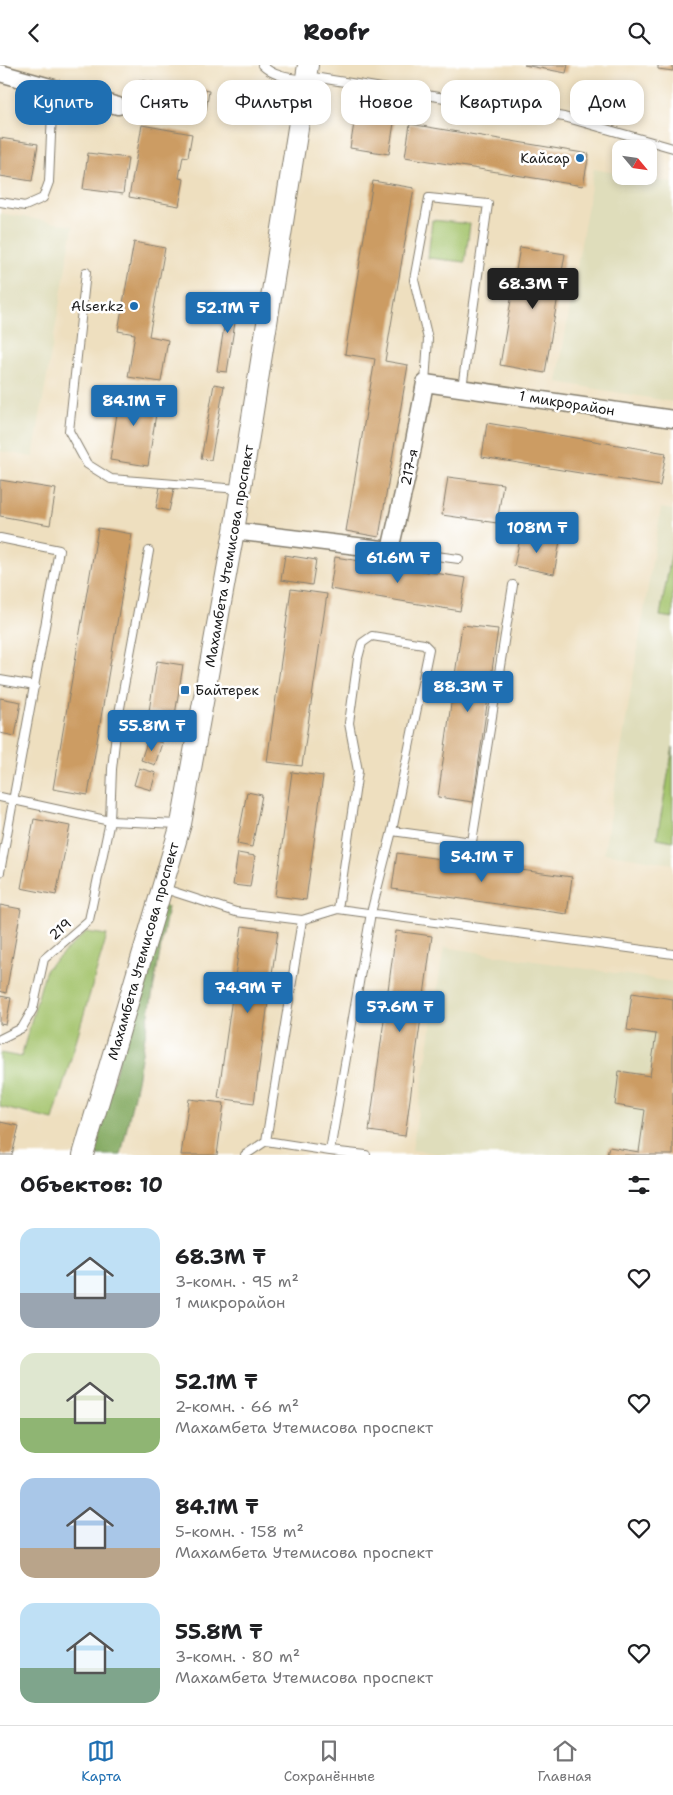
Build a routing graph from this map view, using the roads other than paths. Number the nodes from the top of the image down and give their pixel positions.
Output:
1 (262, 65) edge
2 (0, 73) edge
3 (306, 74) edge
4 (25, 80) edge
5 (112, 104) edge
6 (118, 106) dead end
7 (52, 125) edge
8 (673, 148) edge
9 (0, 202) edge
10 (86, 272) dead end
11 (425, 383) junction
12 (462, 388) junction
13 (673, 419) edge
14 (241, 489) junction
15 (234, 531) junction
16 (0, 538) edge
17 (390, 550) junction
18 (149, 551) dead end
19 (459, 559) dead end
20 (513, 585) dead end
21 (0, 680) edge
22 (35, 686) junction
23 (0, 797) edge
24 (14, 800) junction
25 (110, 821) junction
26 (181, 824) junction
27 (392, 831) junction
28 (0, 872) edge
29 (162, 888) junction
30 (338, 909) junction
31 (371, 913) junction
32 (302, 921) junction
33 (673, 954) edge
34 (0, 1039) edge
35 (266, 1141) junction
36 (330, 1151) junction
37 (83, 1155) edge
38 (245, 1155) edge
39 (366, 1155) edge

1 - 3 lane
2 - 4 street
3 - 8 lane
3 - 14 street, Махамбета Утемисова проспект
5 - 6 street
7 - 9 lane
10 - 14 lane
11 - 12 street, 1 микрорайон
11 - 12 lane
11 - 17 street, 217-я
12 - 13 street, 1 микрорайон
14 - 15 street, Махамбета Утемисова проспект
15 - 17 street
15 - 26 street, Махамбета Утемисова проспект
16 - 22 lane
17 - 19 lane
18 - 25 lane, 219
20 - 27 lane
21 - 22 lane
22 - 24 lane
23 - 24 lane
24 - 25 lane
24 - 28 lane
25 - 26 lane
25 - 34 lane, 219
26 - 29 street, Махамбета Утемисова проспект
27 - 30 lane
27 - 31 lane
29 - 32 lane
29 - 37 street, Махамбета Утемисова проспект
30 - 31 lane
30 - 32 lane
31 - 33 lane
31 - 36 lane
32 - 35 lane
35 - 36 lane
35 - 38 lane
36 - 39 lane

